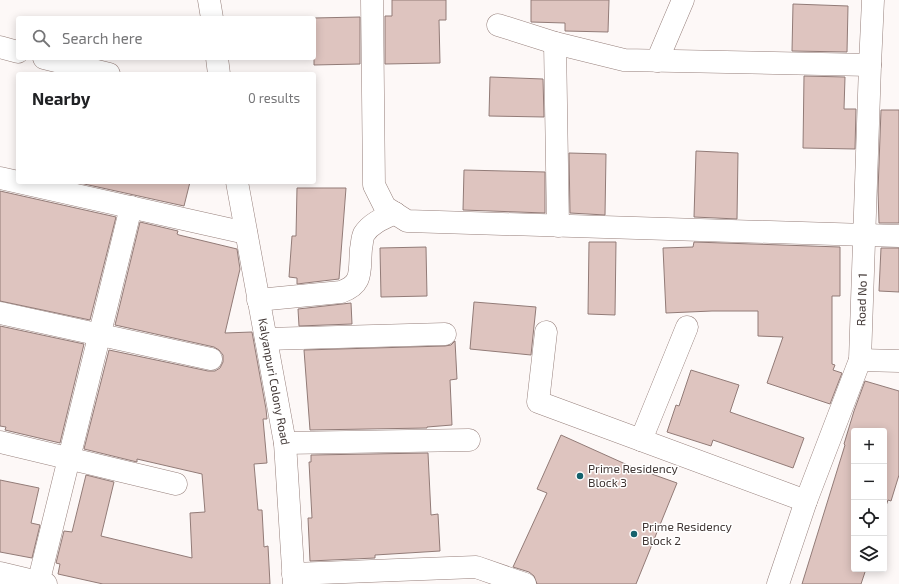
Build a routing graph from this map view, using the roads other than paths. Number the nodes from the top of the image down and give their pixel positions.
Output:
1 (209, 0) edge
2 (372, 0) edge
3 (683, 0) edge
4 (873, 0) edge
5 (212, 16) edge
6 (498, 25) dead end
7 (555, 43) junction
8 (0, 47) edge
9 (16, 51) edge
10 (52, 60) edge
11 (217, 60) edge
12 (657, 61) junction
13 (870, 65) junction
14 (101, 72) edge
15 (219, 72) edge
16 (0, 178) edge
17 (16, 182) edge
18 (27, 184) edge
19 (237, 184) edge
20 (131, 207) junction
21 (395, 213) junction
22 (558, 226) junction
23 (246, 234) junction
24 (864, 235) junction
25 (899, 236) edge
26 (258, 300) junction
27 (0, 313) edge
28 (687, 327) dead end
29 (546, 332) dead end
30 (445, 334) dead end
31 (100, 335) junction
32 (266, 339) junction
33 (212, 359) dead end
34 (860, 360) junction
35 (899, 361) edge
36 (469, 440) dead end
37 (641, 440) junction
38 (0, 442) edge
39 (285, 443) junction
40 (69, 458) junction
41 (176, 484) dead end
42 (806, 501) junction
43 (0, 574) edge
44 (293, 579) edge
45 (41, 583) edge
46 (525, 584) edge
47 (778, 584) edge

1 - 5 street
2 - 21 street
3 - 12 street
4 - 13 street, Road No 1
6 - 7 street
7 - 12 street
7 - 22 street
8 - 9 street
10 - 14 street
11 - 15 street
12 - 13 street
13 - 24 street, Road No 1
16 - 17 street
18 - 20 street
19 - 23 street, Kalyanpuri Colony Road
20 - 23 street
20 - 31 street
21 - 22 street
21 - 26 street
22 - 24 street
23 - 26 street, Kalyanpuri Colony Road
24 - 25 street
24 - 34 street, Road No 1
26 - 32 street, Kalyanpuri Colony Road
27 - 31 street
28 - 37 street
29 - 37 street
30 - 32 street
31 - 33 street
31 - 40 street
32 - 39 street, Kalyanpuri Colony Road
34 - 35 street
34 - 42 street, Road No 1
36 - 39 street
37 - 42 street
38 - 40 street
39 - 44 street, Kalyanpuri Colony Road
40 - 41 street
40 - 45 street
42 - 47 street, Road No 1
43 - 45 street
44 - 46 street

